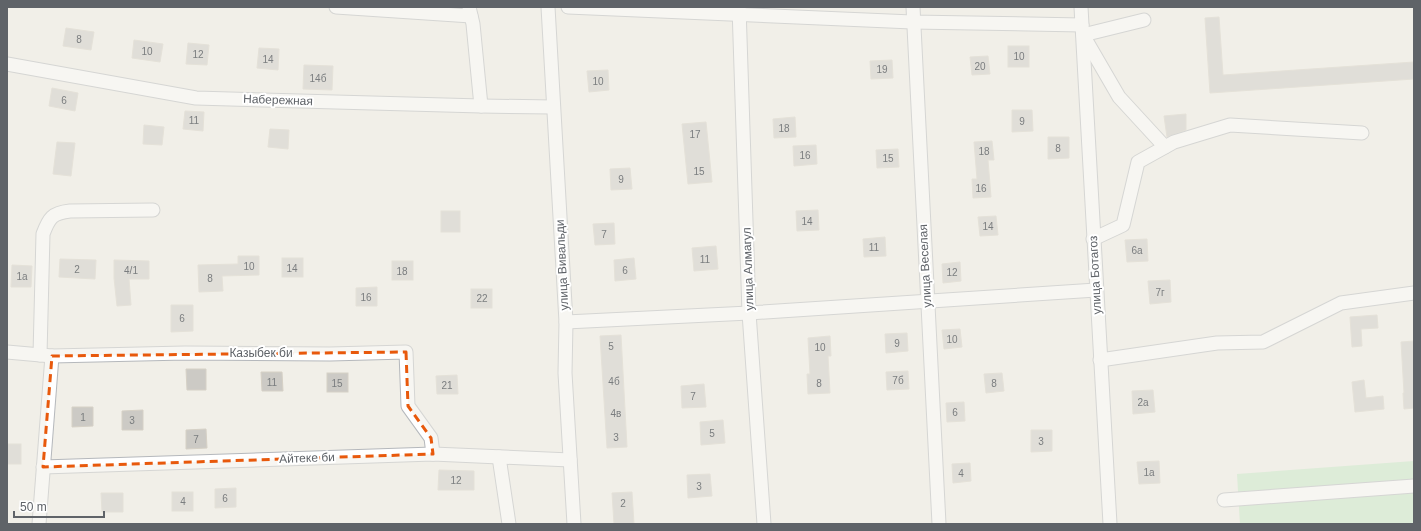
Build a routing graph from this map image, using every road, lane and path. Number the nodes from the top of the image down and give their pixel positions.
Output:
1 (336, 7) edge
2 (548, 7) edge
3 (568, 7) edge
4 (913, 7) edge
5 (1081, 7) edge
6 (739, 10) edge
7 (470, 11) edge
8 (1144, 20) dead end
9 (912, 22) junction
10 (1083, 30) junction
11 (7, 64) edge
12 (481, 106) junction
13 (553, 107) junction
14 (1362, 133) dead end
15 (1165, 147) junction
16 (153, 210) dead end
17 (1093, 239) junction
18 (1096, 290) junction
19 (1414, 293) edge
20 (926, 301) junction
21 (749, 313) junction
22 (566, 322) junction
23 (7, 352) edge
24 (46, 355) junction
25 (1100, 360) junction
26 (433, 454) junction
27 (499, 457) junction
28 (570, 460) junction
29 (43, 467) junction
30 (1414, 486) edge
31 (1224, 500) dead end
32 (39, 524) edge
33 (509, 524) edge
34 (574, 524) edge
35 (764, 524) edge
36 (939, 524) edge
37 (1110, 524) edge

1 - 7 street
2 - 13 street, улица Вивальди
3 - 6 street
4 - 9 street, улица Веселая
5 - 10 street, улица Ботагоз
6 - 9 street
6 - 21 street, улица Алмагул
7 - 12 street
8 - 10 street
9 - 10 street
9 - 20 street, улица Веселая
10 - 15 street
10 - 17 street, улица Ботагоз
11 - 12 street, Набережная
12 - 13 street, Набережная
13 - 22 street, улица Вивальди
14 - 15 street
15 - 17 street
16 - 24 street
17 - 18 street, улица Ботагоз
18 - 20 street
18 - 25 street, улица Ботагоз
19 - 25 street
20 - 21 street
20 - 36 street, улица Веселая
21 - 22 street
21 - 35 street, улица Алмагул
22 - 28 street, улица Вивальди
23 - 24 street, Казыбек би
24 - 26 street, Казыбек би
24 - 29 street
25 - 37 street, улица Ботагоз
26 - 27 street, Айтеке би
26 - 29 street, Айтеке би
27 - 28 street, Айтеке би
27 - 33 street
28 - 34 street, улица Вивальди
29 - 32 street
30 - 31 street

